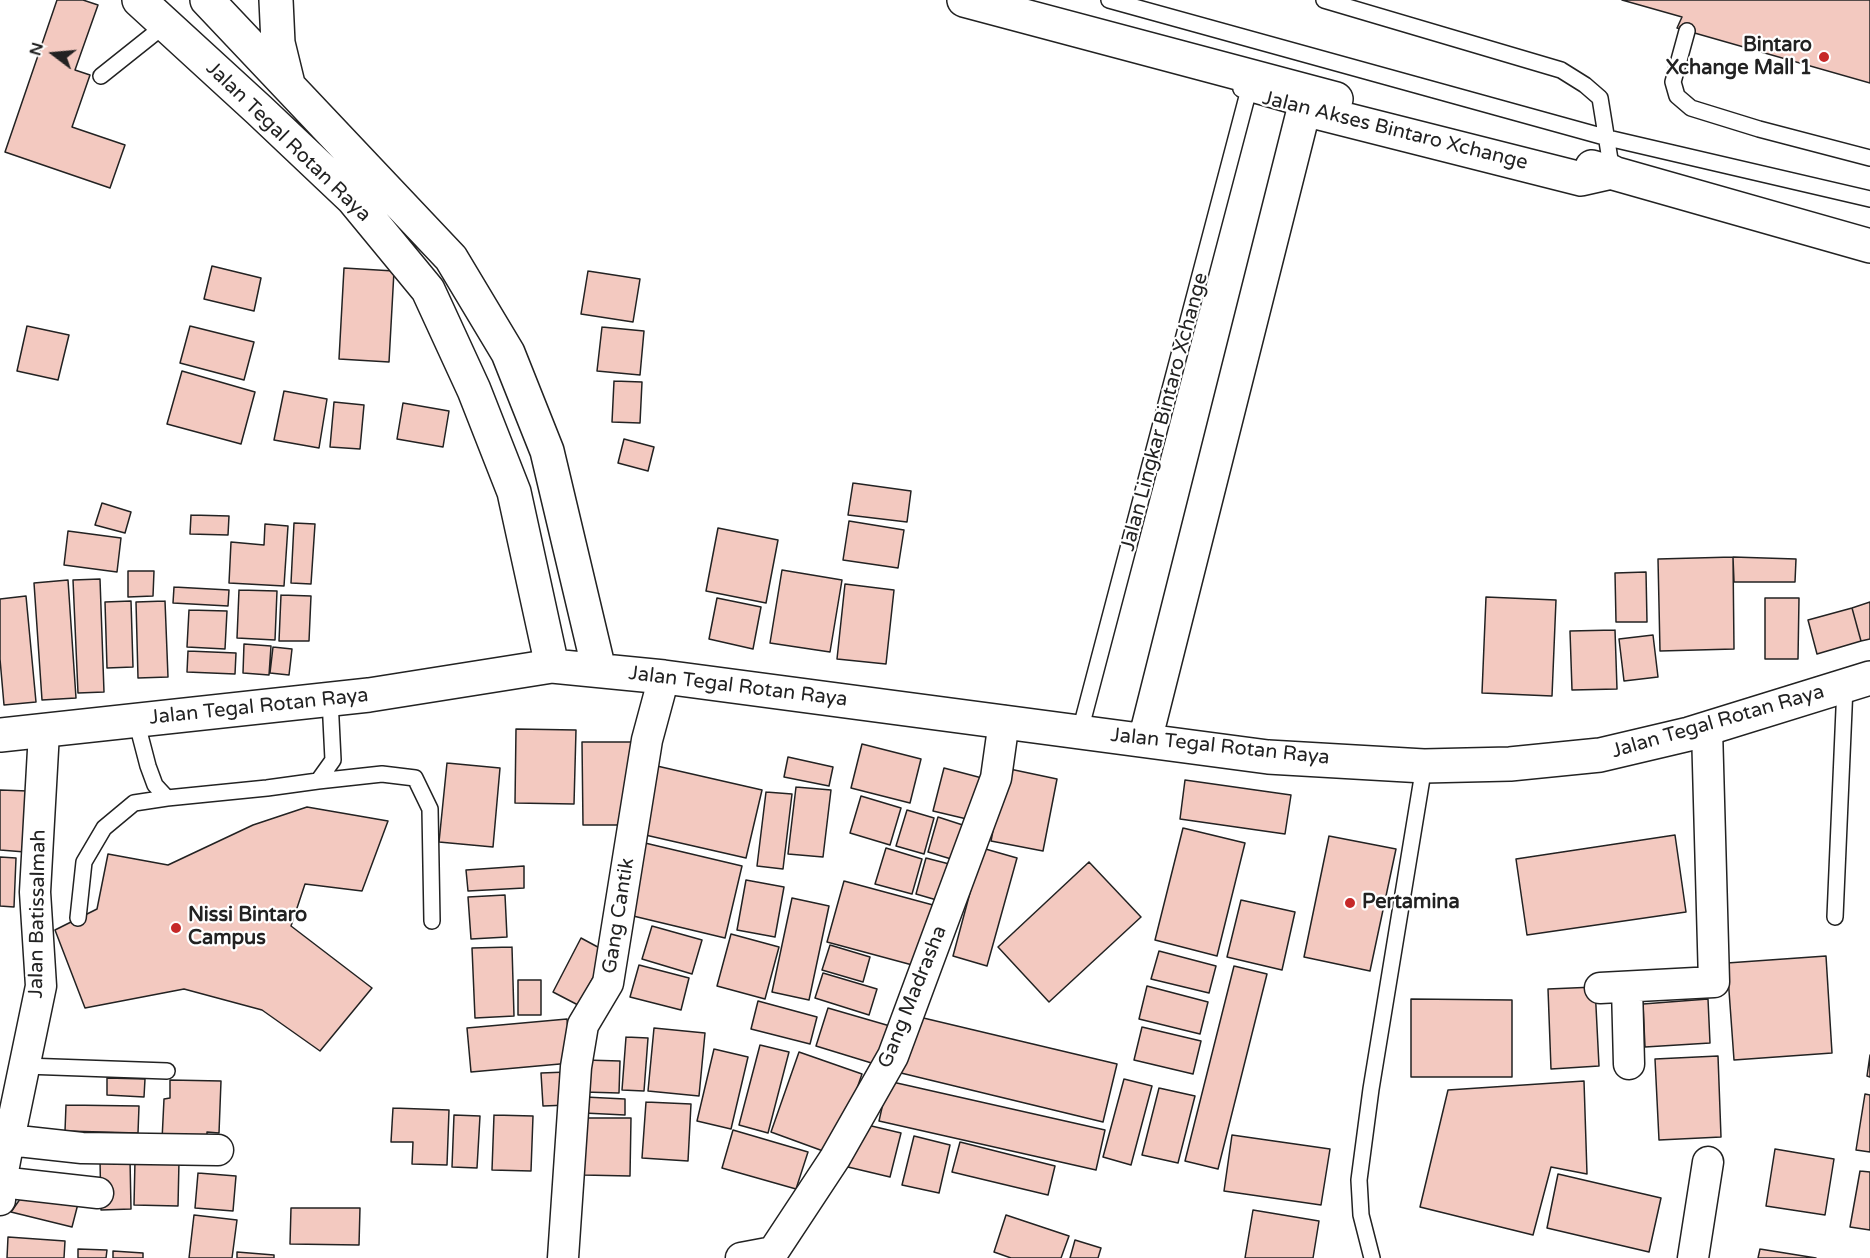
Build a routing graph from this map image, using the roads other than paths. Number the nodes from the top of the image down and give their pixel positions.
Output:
1 (139, 0) edge
2 (207, 0) edge
3 (276, 0) edge
4 (964, 0) edge
5 (1109, 0) edge
6 (1324, 0) edge
7 (1038, 10) edge
8 (165, 25) junction
9 (1688, 31) dead end
10 (1185, 60) junction
11 (101, 76) dead end
12 (289, 86) junction
13 (1248, 93) junction
14 (1304, 109) junction
15 (259, 110) junction
16 (1608, 138) junction
17 (1870, 158) edge
18 (1612, 172) junction
19 (1870, 199) edge
20 (1870, 246) edge
21 (552, 666) junction
22 (599, 670) junction
23 (664, 677) junction
24 (1858, 682) edge
25 (330, 699) junction
26 (136, 720) junction
27 (1004, 721) junction
28 (1707, 729) junction
29 (1080, 731) junction
30 (44, 732) junction
31 (0, 735) edge
32 (1145, 740) junction
33 (1424, 766) junction
34 (318, 781) junction
35 (167, 798) junction
36 (1835, 917) dead end
37 (78, 918) dead end
38 (432, 921) dead end
39 (1629, 1064) dead end
40 (25, 1065) junction
41 (167, 1071) dead end
42 (9, 1140) junction
43 (218, 1150) dead end
44 (1708, 1162) dead end
45 (0, 1188) edge
46 (98, 1193) dead end
47 (772, 1255) edge
48 (563, 1258) edge
49 (741, 1258) edge
50 (1372, 1258) edge
51 (1693, 1258) edge

1 - 8 main road, Jalan Tegal Rotan Raya
2 - 12 main road, Jalan Tegal Rotan Raya
3 - 12 main road
4 - 7 main road, Jalan Akses Bintaro Xchange
5 - 16 lane
6 - 16 lane
7 - 10 main road, Jalan Akses Bintaro Xchange
8 - 11 lane
8 - 15 main road, Jalan Tegal Rotan Raya
9 - 17 lane
10 - 13 lane, Jalan Akses Bintaro Xchange
10 - 18 main road, Jalan Akses Bintaro Xchange
12 - 15 main road
12 - 22 main road, Jalan Tegal Rotan Raya
13 - 14 lane, Jalan Akses Bintaro Xchange
13 - 29 lane, Jalan Lingkar Bintaro Xchange
14 - 18 main road, Jalan Akses Bintaro Xchange
14 - 32 main road
15 - 21 main road, Jalan Tegal Rotan Raya
16 - 18 lane
16 - 19 lane
18 - 20 main road, Jalan Akses Bintaro Xchange
21 - 22 main road, Jalan Tegal Rotan Raya
21 - 25 main road, Jalan Tegal Rotan Raya
22 - 23 main road, Jalan Tegal Rotan Raya
23 - 27 main road, Jalan Tegal Rotan Raya
23 - 48 street, Gang Cantik
24 - 28 main road, Jalan Tegal Rotan Raya
24 - 36 lane
25 - 26 main road, Jalan Tegal Rotan Raya
25 - 34 lane
26 - 30 main road, Jalan Tegal Rotan Raya
26 - 35 lane
27 - 29 main road, Jalan Tegal Rotan Raya
27 - 47 street, Gang Madrasha
28 - 33 main road, Jalan Tegal Rotan Raya
28 - 39 street
29 - 32 main road, Jalan Tegal Rotan Raya
30 - 31 main road, Jalan Tegal Rotan Raya
30 - 40 street, Jalan Batissalmah
32 - 33 main road, Jalan Tegal Rotan Raya
33 - 50 lane
34 - 35 lane
34 - 38 lane
35 - 37 lane
40 - 41 lane
40 - 42 street, Jalan Batissalmah
42 - 43 street
42 - 45 street, Jalan Batissalmah
44 - 51 street
45 - 46 street
47 - 49 street

